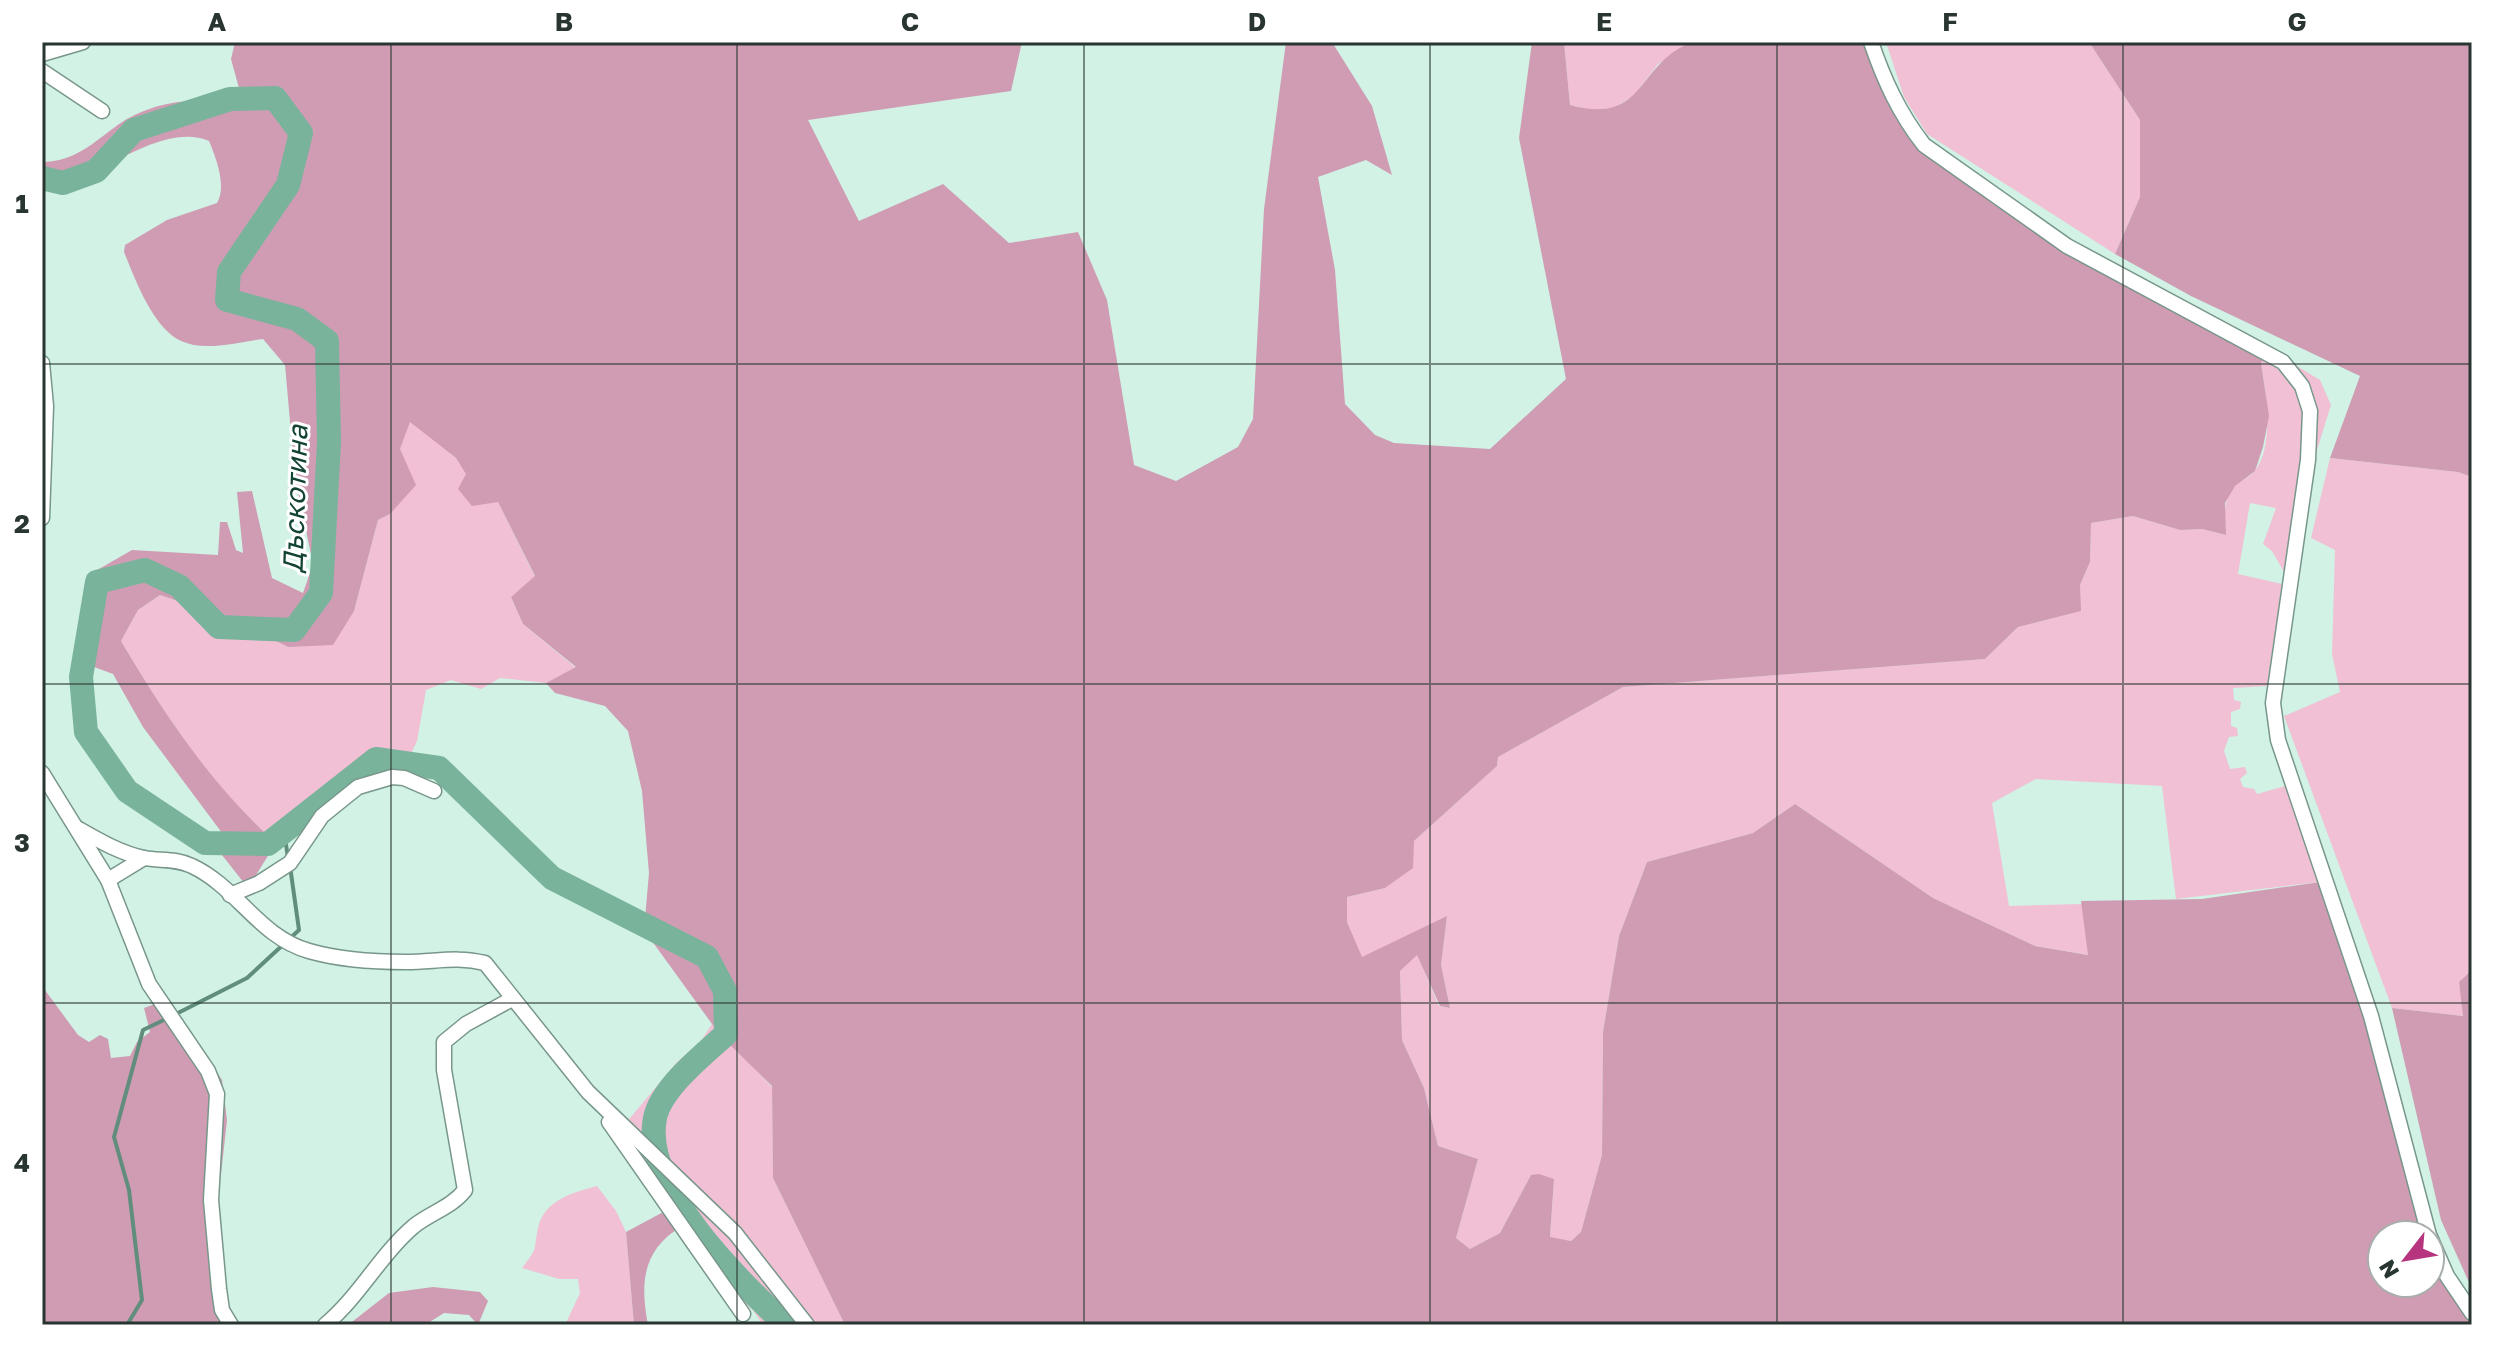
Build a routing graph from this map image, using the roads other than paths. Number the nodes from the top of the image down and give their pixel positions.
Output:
1 (83, 42) edge
2 (1871, 42) edge
3 (42, 54) edge
4 (42, 71) edge
5 (102, 111) dead end
6 (42, 363) edge
7 (42, 518) edge
8 (42, 773) edge
9 (434, 791) dead end
10 (77, 828) junction
11 (144, 858) junction
12 (108, 880) junction
13 (230, 895) junction
14 (512, 999) junction
15 (588, 1092) junction
16 (2425, 1219) edge
17 (2446, 1274) edge
18 (2472, 1313) edge
19 (743, 1314) dead end
20 (231, 1325) edge
21 (325, 1325) edge
22 (807, 1325) edge

1 - 3 street
2 - 16 street
4 - 5 street
6 - 7 street
8 - 10 street
9 - 13 street
10 - 11 street
10 - 12 street
11 - 12 street
11 - 13 street
12 - 20 street
13 - 14 street
14 - 15 street
14 - 21 street
15 - 19 street
15 - 22 street
17 - 18 street

